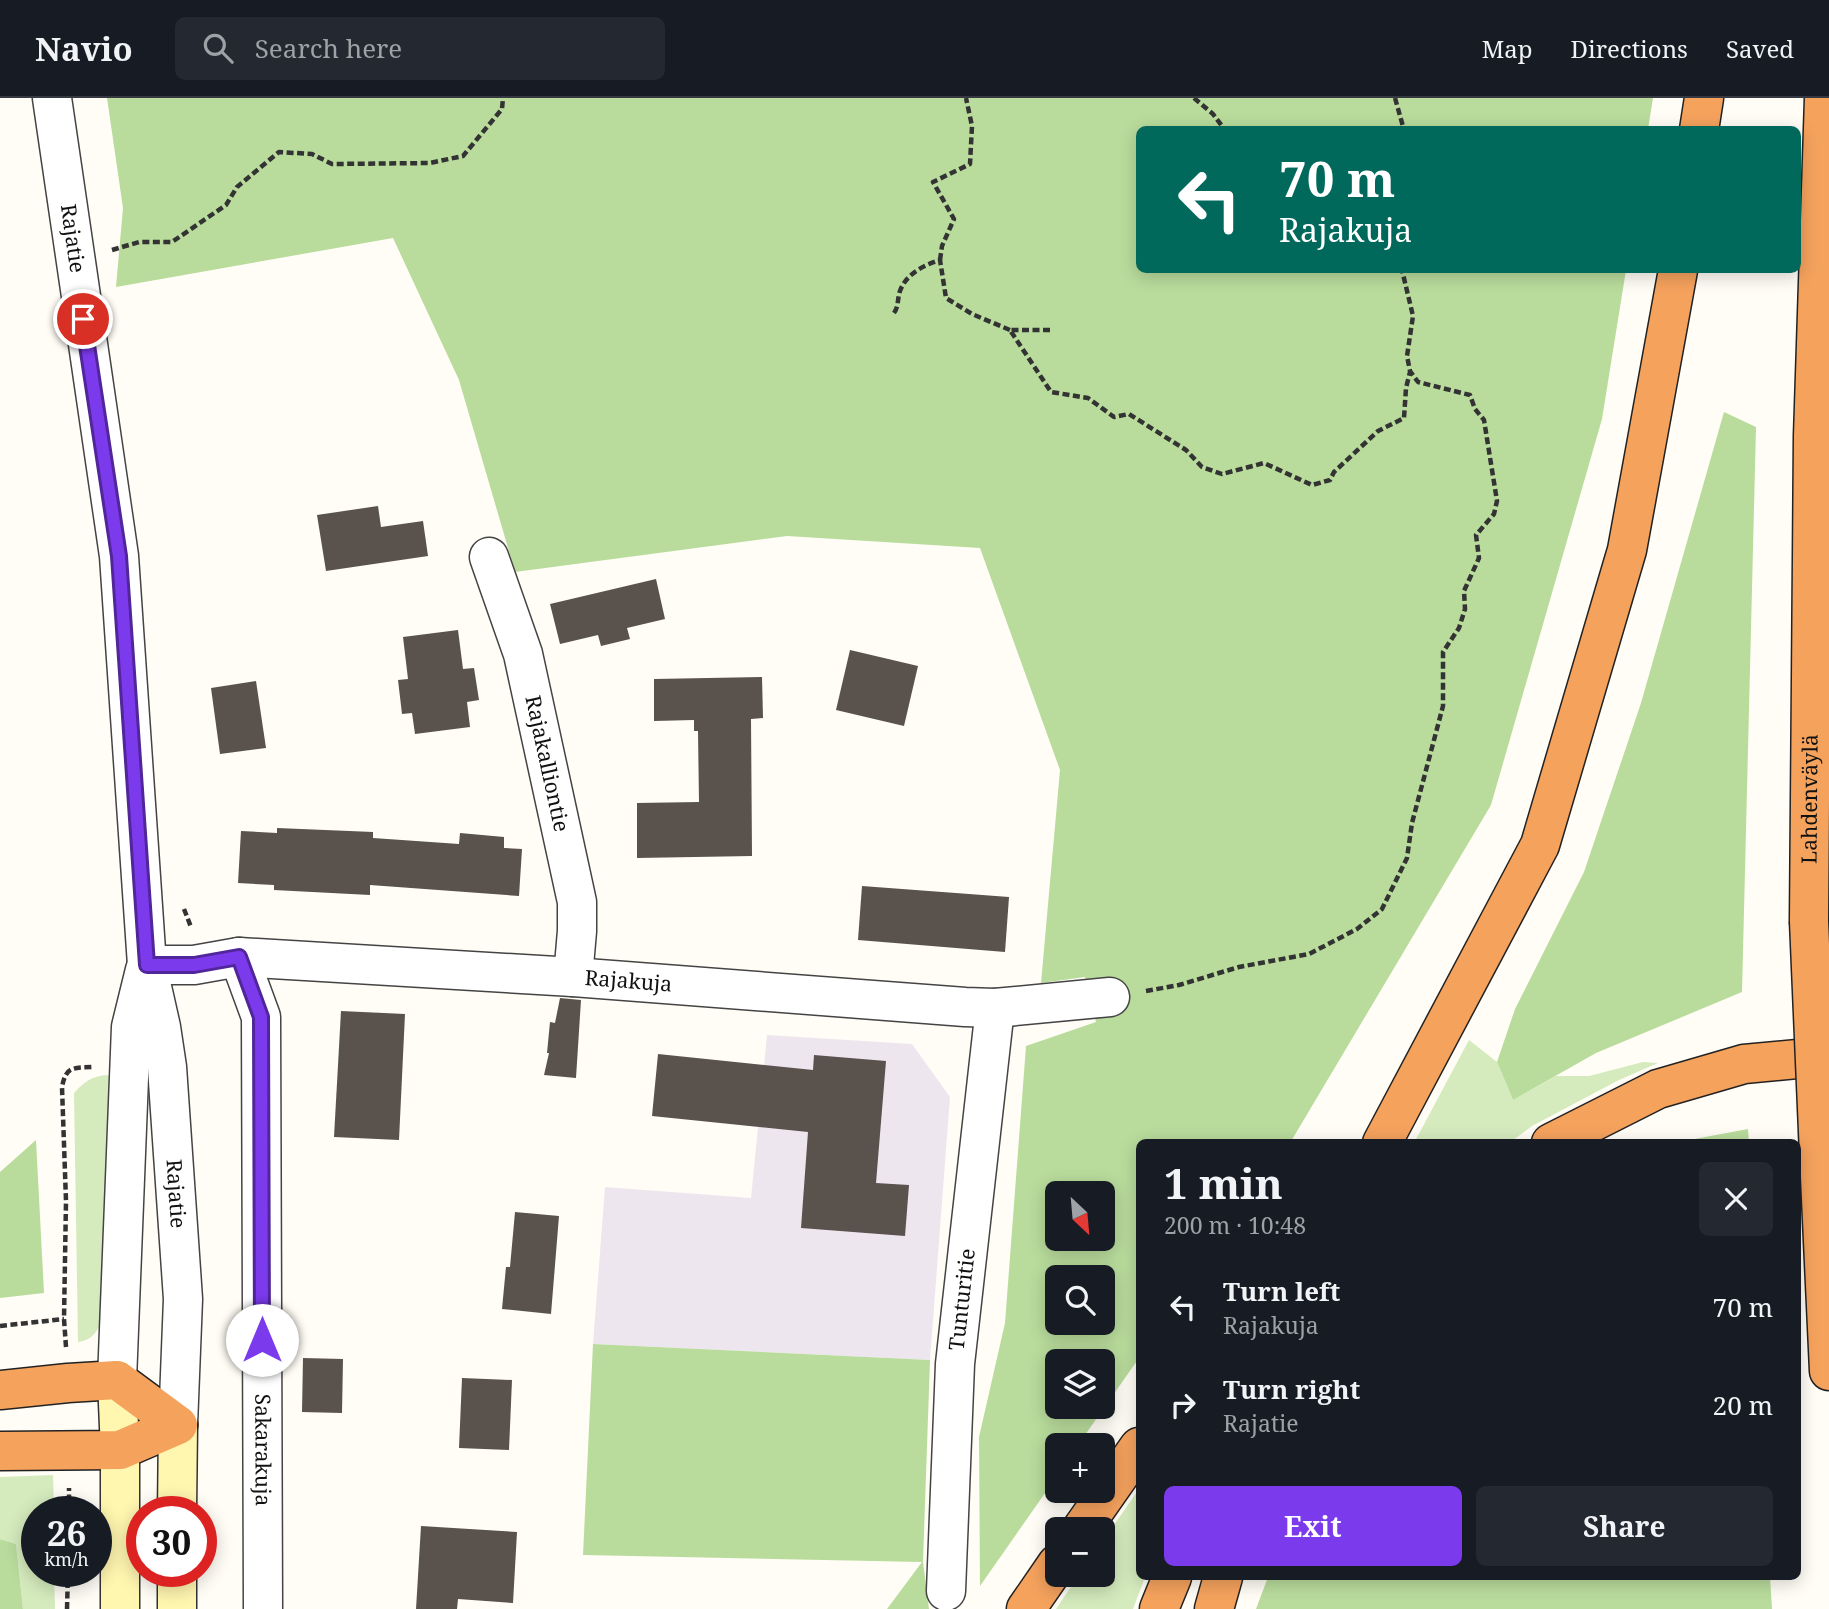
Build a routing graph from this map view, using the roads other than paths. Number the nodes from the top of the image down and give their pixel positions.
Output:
1 (52, 98) edge
2 (1704, 98) edge
3 (1824, 98) edge
4 (1700, 126) edge
5 (1677, 273) edge
6 (489, 556) dead end
7 (239, 957) junction
8 (147, 965) junction
9 (573, 977) junction
10 (1466, 986) junction
11 (1110, 997) road end
12 (995, 1008) junction
13 (1829, 1056) edge
14 (1358, 1139) edge
15 (1384, 1139) edge
16 (1559, 1139) edge
17 (1829, 1371) edge
18 (117, 1380) junction
19 (0, 1390) edge
20 (178, 1424) junction
21 (120, 1450) junction
22 (0, 1451) edge
23 (1136, 1451) edge
24 (177, 1496) edge
25 (1090, 1517) edge
26 (1171, 1580) edge
27 (1222, 1580) edge
28 (1045, 1581) edge
29 (177, 1587) edge
30 (946, 1591) dead end
31 (120, 1609) edge
32 (177, 1609) edge
33 (263, 1609) edge
34 (1026, 1609) edge
35 (1159, 1609) edge
36 (1214, 1609) edge

1 - 8 street, Rajatie
2 - 4 highway
3 - 17 highway, Lahdenväylä, bridge
5 - 10 highway
6 - 9 street, Rajakalliontie
7 - 8 street, Rajakuja
7 - 9 street, Rajakuja
7 - 33 street, Sakarakuja
8 - 18 street, Rajatie
8 - 20 street, Rajatie
9 - 12 street, Rajakuja
10 - 14 highway
10 - 15 highway
11 - 12 street, Rajakuja
12 - 30 street, Tunturitie
13 - 16 highway
18 - 19 highway
18 - 20 highway
18 - 21 main road
20 - 21 highway
20 - 24 main road
21 - 22 highway
21 - 31 main road
23 - 25 highway
26 - 35 highway
27 - 36 highway
28 - 34 highway
29 - 32 main road

